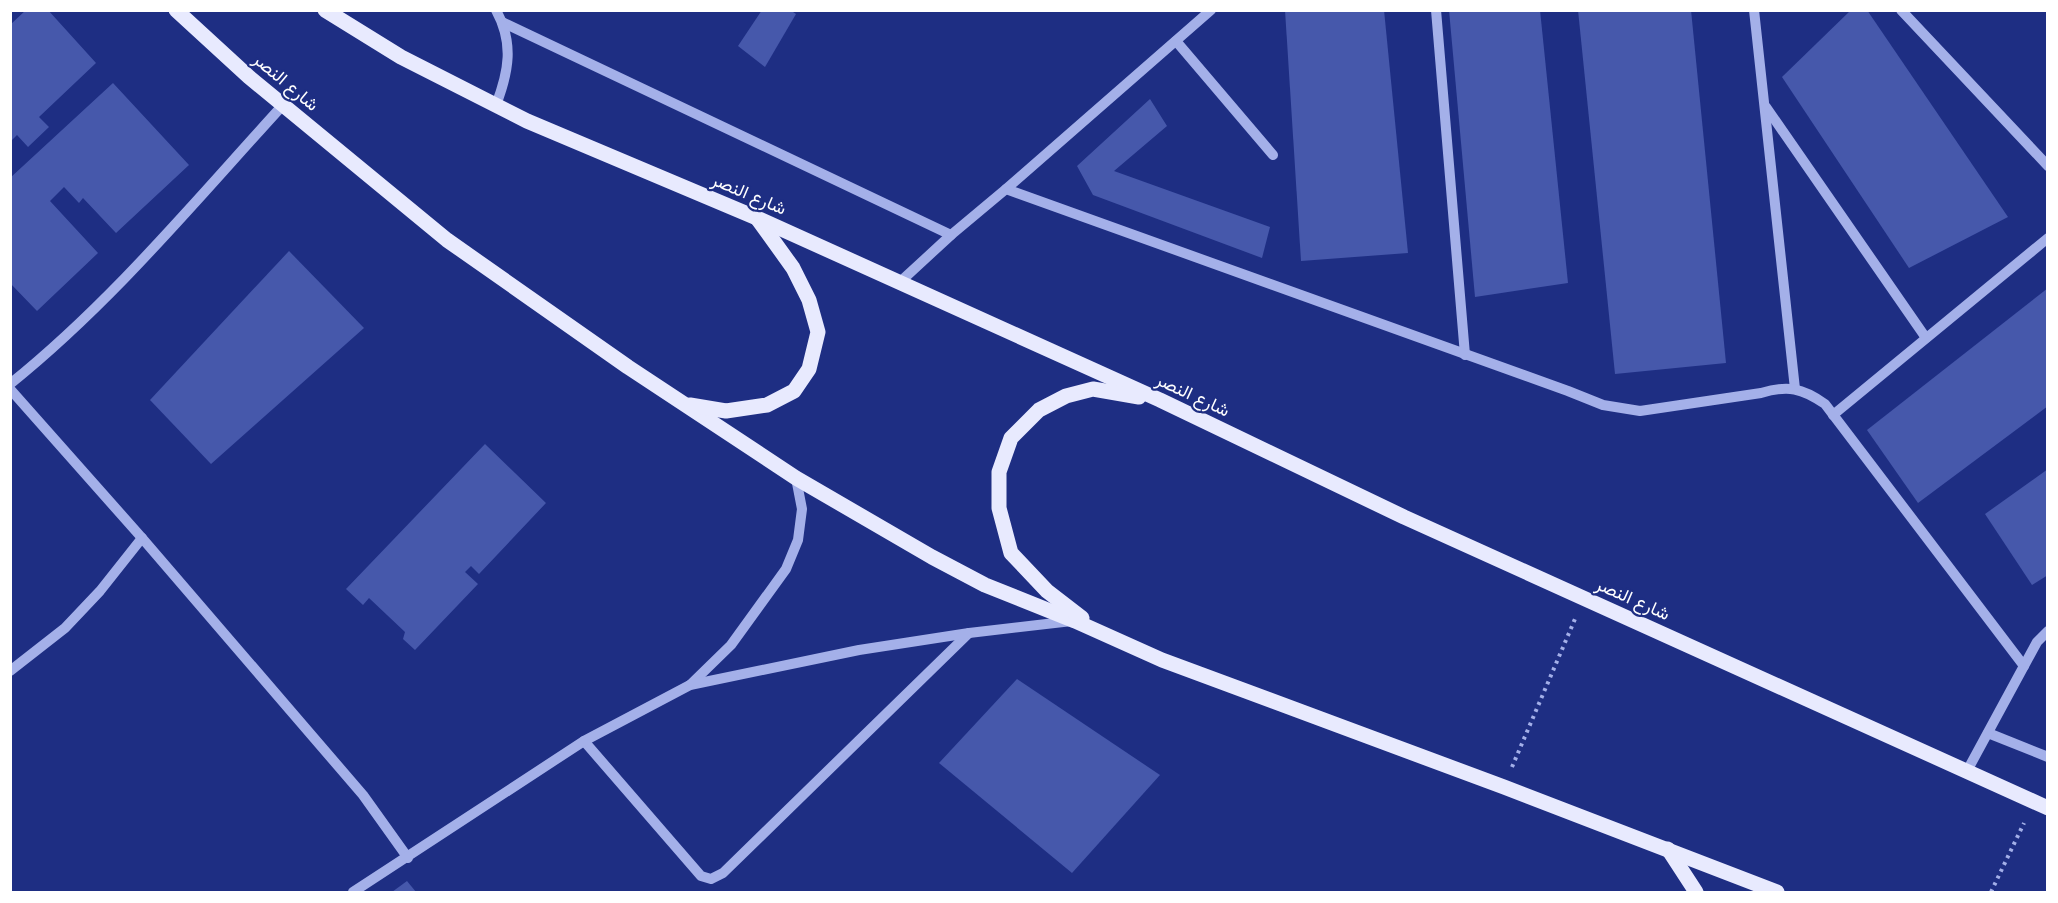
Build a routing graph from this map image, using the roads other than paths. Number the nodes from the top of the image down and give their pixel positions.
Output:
1 (176, 10) edge
2 (325, 10) edge
3 (496, 10) edge
4 (1211, 10) edge
5 (1436, 10) edge
6 (1754, 10) edge
7 (1901, 10) edge
8 (502, 21) junction
9 (1176, 41) junction
10 (1764, 104) junction
11 (283, 105) junction
12 (496, 105) junction
13 (1273, 155) dead end
14 (2048, 166) edge
15 (1006, 189) junction
16 (757, 218) junction
17 (951, 235) junction
18 (2048, 238) edge
19 (900, 282) junction
20 (1926, 338) junction
21 (1465, 355) junction
22 (10, 384) edge
23 (10, 389) edge
24 (1795, 389) junction
25 (1160, 400) junction
26 (684, 404) junction
27 (1833, 415) junction
28 (796, 478) junction
29 (142, 538) junction
30 (1075, 621) junction
31 (2048, 631) edge
32 (969, 633) junction
33 (1102, 633) junction
34 (2024, 666) junction
35 (10, 671) edge
36 (690, 685) junction
37 (1988, 733) junction
38 (584, 741) junction
39 (2048, 757) edge
40 (1967, 771) junction
41 (2041, 805) edge
42 (1668, 849) junction
43 (408, 858) junction
44 (353, 892) edge
45 (1696, 892) edge
46 (1777, 892) edge

1 - 11 main road, شارع النصر
2 - 12 main road, شارع النصر
3 - 8 street
4 - 9 street
5 - 21 street
6 - 10 street
7 - 14 street
8 - 12 street
8 - 17 street
9 - 13 street
9 - 15 street
10 - 20 street
10 - 24 street
11 - 22 street
11 - 26 main road, شارع النصر
12 - 16 main road, شارع النصر
15 - 17 street
15 - 21 street
16 - 19 main road, شارع النصر
16 - 26 main road
17 - 19 street
18 - 20 street
19 - 25 main road, شارع النصر
20 - 27 street
21 - 24 street
23 - 29 street
24 - 27 street
25 - 33 main road
25 - 40 main road, شارع النصر
26 - 28 main road, شارع النصر
27 - 34 street
28 - 30 main road, شارع النصر
28 - 36 street
29 - 35 street
29 - 43 street
30 - 32 street
30 - 33 main road, شارع النصر
31 - 34 street
32 - 36 street
32 - 38 street
33 - 42 main road, شارع النصر
34 - 37 street
36 - 38 street
37 - 39 street
37 - 40 street
38 - 43 street
40 - 41 main road, شارع النصر
42 - 45 main road
42 - 46 main road, شارع النصر
43 - 44 street

